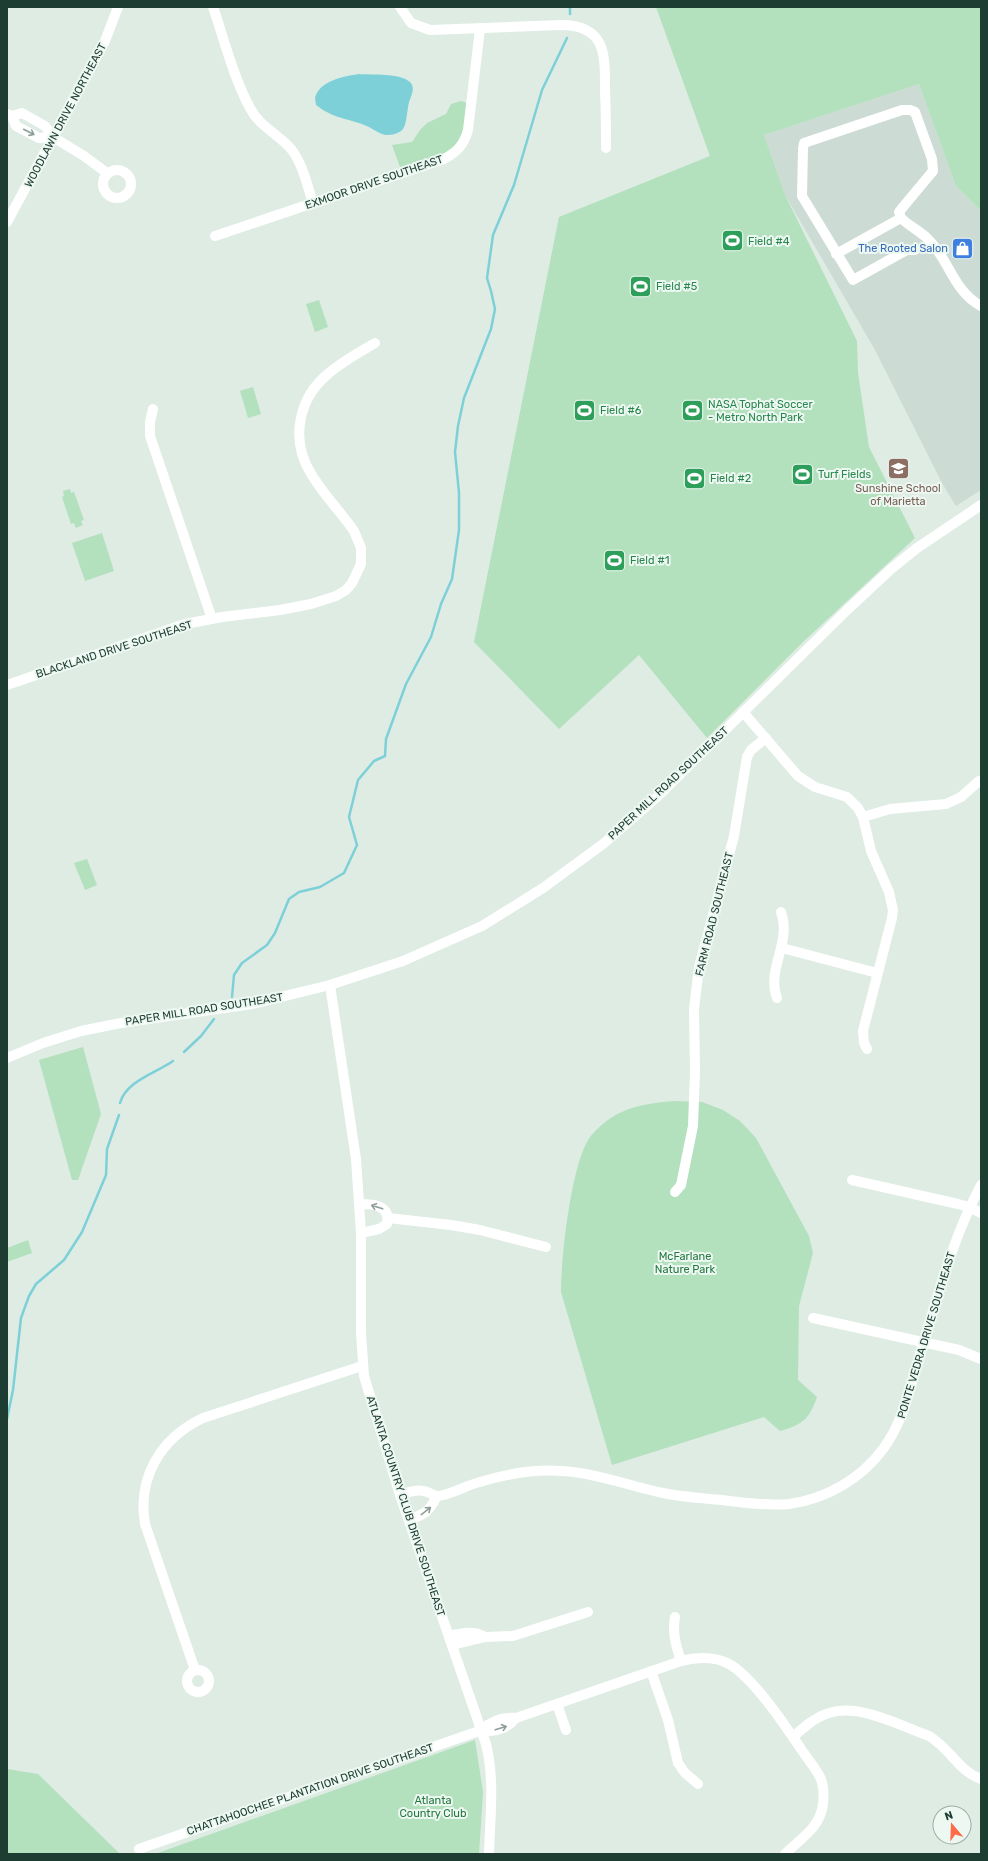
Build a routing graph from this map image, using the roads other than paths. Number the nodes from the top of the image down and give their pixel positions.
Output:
1 (118, 7) edge
2 (213, 7) edge
3 (400, 7) edge
4 (480, 29) junction
5 (10, 115) edge
6 (53, 137) junction
7 (606, 148) dead end
8 (107, 173) dead end
9 (313, 203) junction
10 (901, 218) junction
11 (7, 222) edge
12 (215, 236) dead end
13 (915, 250) dead end
14 (836, 254) junction
15 (981, 306) edge
16 (375, 343) dead end
17 (153, 409) dead end
18 (981, 505) edge
19 (212, 619) junction
20 (7, 685) edge
21 (743, 712) junction
22 (766, 738) junction
23 (979, 781) dead end
24 (862, 817) junction
25 (781, 912) dead end
26 (782, 948) junction
27 (877, 973) junction
28 (330, 985) junction
29 (777, 998) dead end
30 (867, 1049) dead end
31 (7, 1058) edge
32 (852, 1180) dead end
33 (981, 1186) edge
34 (675, 1192) dead end
35 (360, 1204) junction
36 (969, 1207) junction
37 (981, 1213) edge
38 (388, 1218) junction
39 (360, 1233) junction
40 (546, 1248) dead end
41 (813, 1318) dead end
42 (924, 1343) junction
43 (981, 1359) edge
44 (362, 1366) junction
45 (400, 1495) junction
46 (437, 1496) junction
47 (409, 1520) junction
48 (588, 1612) dead end
49 (675, 1617) dead end
50 (451, 1641) junction
51 (681, 1661) junction
52 (195, 1670) dead end
53 (651, 1671) junction
54 (557, 1704) junction
55 (482, 1730) junction
56 (566, 1730) dead end
57 (792, 1737) junction
58 (981, 1779) edge
59 (698, 1784) dead end
60 (139, 1849) dead end
61 (488, 1854) edge
62 (786, 1854) edge

1 - 6 street, WOODLAWN DRIVE NORTHEAST
2 - 9 street
3 - 4 street
4 - 7 street
4 - 9 street, EXMOOR DRIVE SOUTHEAST
5 - 6 street
6 - 8 street
6 - 11 street, WOODLAWN DRIVE NORTHEAST
9 - 12 street, EXMOOR DRIVE SOUTHEAST
10 - 14 street
10 - 14 street
10 - 15 street
13 - 14 street
16 - 19 street, BLACKLAND DRIVE SOUTHEAST
17 - 19 street
18 - 21 street, PAPER MILL ROAD SOUTHEAST
19 - 20 street, BLACKLAND DRIVE SOUTHEAST
21 - 22 street
21 - 28 street, PAPER MILL ROAD SOUTHEAST
22 - 24 street
22 - 34 street, FARM ROAD SOUTHEAST
23 - 24 street
24 - 27 street
25 - 26 street
26 - 27 street
26 - 29 street
27 - 30 street
28 - 31 street, PAPER MILL ROAD SOUTHEAST
28 - 35 street, ATLANTA COUNTRY CLUB DRIVE SOUTHEAST
32 - 36 street
33 - 36 street, PONTE VEDRA DRIVE SOUTHEAST
38 -> 35 street
35 - 39 street, ATLANTA COUNTRY CLUB DRIVE SOUTHEAST
36 - 37 street
36 - 42 street, PONTE VEDRA DRIVE SOUTHEAST
38 - 39 street
38 - 40 street
39 - 44 street, ATLANTA COUNTRY CLUB DRIVE SOUTHEAST
41 - 42 street
42 - 43 street
42 - 46 street, PONTE VEDRA DRIVE SOUTHEAST
44 - 45 street, ATLANTA COUNTRY CLUB DRIVE SOUTHEAST
44 - 52 street
45 - 46 street
45 - 47 street, ATLANTA COUNTRY CLUB DRIVE SOUTHEAST
47 -> 46 street
47 - 50 street, ATLANTA COUNTRY CLUB DRIVE SOUTHEAST
48 - 50 street
49 - 51 street
50 - 55 street, ATLANTA COUNTRY CLUB DRIVE SOUTHEAST
51 - 53 street, CHATTAHOOCHEE PLANTATION DRIVE SOUTHEAST
51 - 57 street, CHATTAHOOCHEE PLANTATION DRIVE SOUTHEAST
53 - 54 street, CHATTAHOOCHEE PLANTATION DRIVE SOUTHEAST
53 - 59 street
54 - 55 street, CHATTAHOOCHEE PLANTATION DRIVE SOUTHEAST
54 - 56 street
55 - 60 street, CHATTAHOOCHEE PLANTATION DRIVE SOUTHEAST
55 - 61 street, ATLANTA COUNTRY CLUB DRIVE SOUTHEAST
57 - 58 street
57 - 62 street, CHATTAHOOCHEE PLANTATION DRIVE SOUTHEAST

